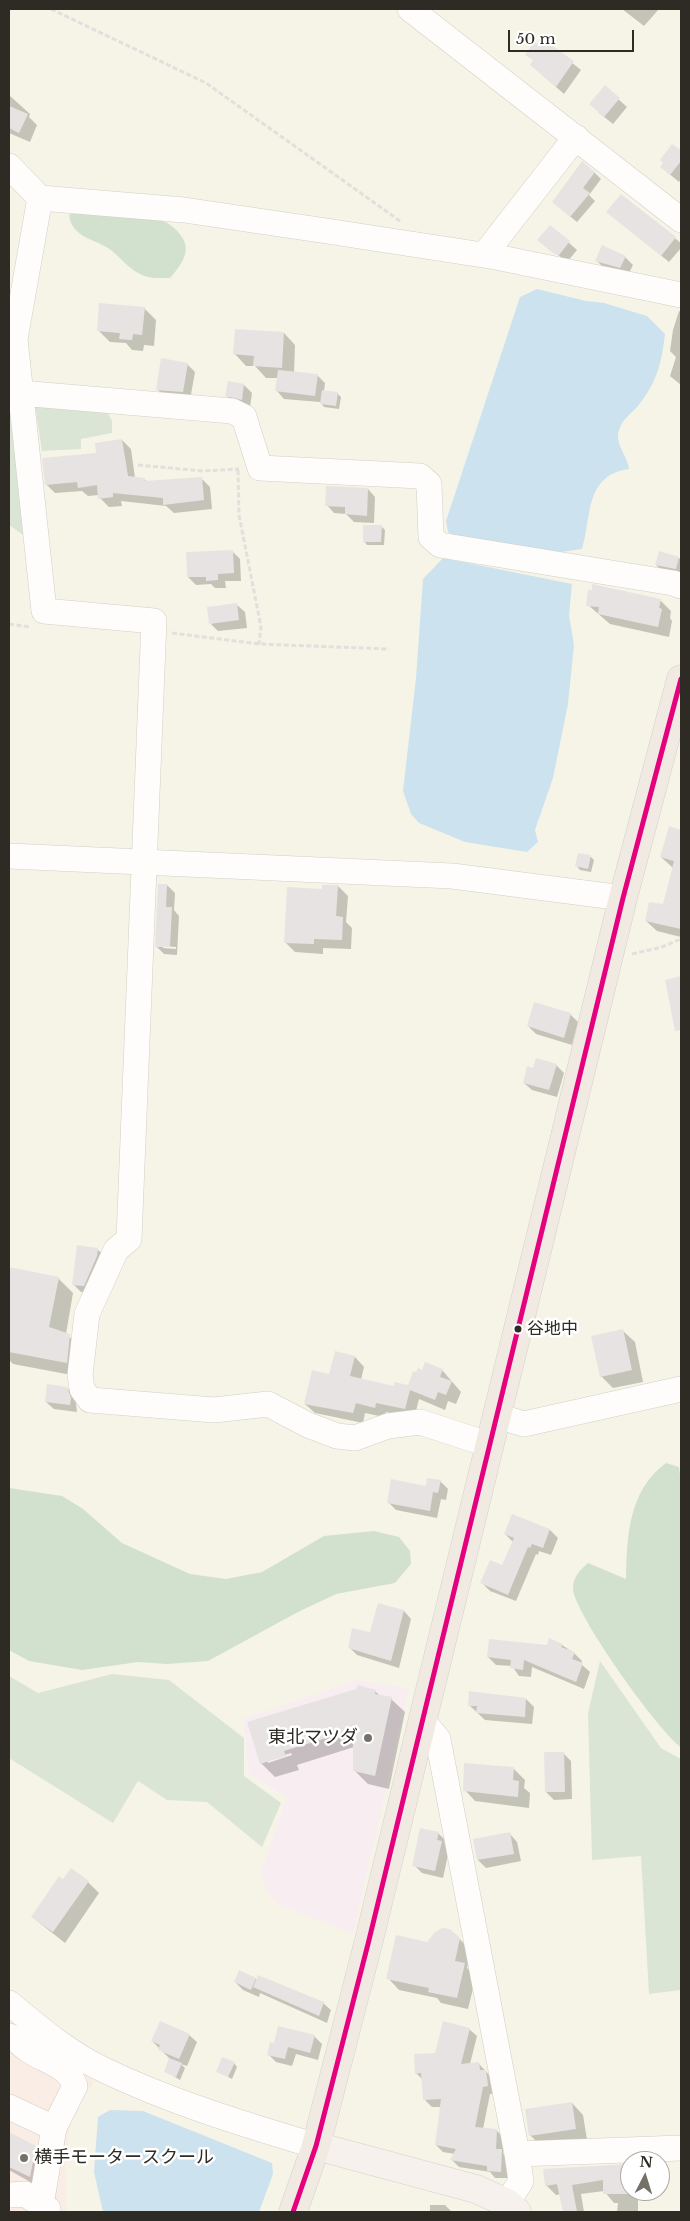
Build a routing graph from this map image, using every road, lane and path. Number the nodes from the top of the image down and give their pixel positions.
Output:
1 (52, 9) edge
2 (410, 9) edge
3 (576, 137) junction
4 (9, 166) edge
5 (40, 198) junction
6 (681, 220) edge
7 (412, 244) junction
8 (484, 256) junction
9 (681, 295) edge
10 (14, 396) edge
11 (138, 465) dead end
12 (249, 469) junction
13 (681, 586) edge
14 (154, 631) junction
15 (259, 644) junction
16 (389, 648) dead end
17 (681, 679) edge
18 (9, 856) edge
19 (143, 862) junction
20 (623, 898) junction
21 (681, 939) edge
22 (609, 957) junction
23 (681, 1389) edge
24 (497, 1416) junction
25 (490, 1445) junction
26 (423, 1721) junction
27 (9, 2003) edge
28 (12, 2045) edge
29 (9, 2106) edge
30 (54, 2128) junction
31 (316, 2146) junction
32 (681, 2148) edge
33 (517, 2154) junction
34 (23, 2200) edge
35 (512, 2208) edge
36 (293, 2212) edge

1 - 7 path
2 - 3 street
3 - 6 street
3 - 8 street
4 - 5 street
5 - 7 street
5 - 10 street
7 - 8 street
8 - 9 street
10 - 12 street
10 - 14 street
11 - 12 path
12 - 13 street
12 - 15 path
14 - 15 path
14 - 19 street
15 - 16 path
17 - 20 highway
18 - 19 street
19 - 20 street
19 - 25 street
20 - 22 highway
21 - 22 path
22 - 24 highway
23 - 24 street
24 - 25 highway
25 - 26 highway
26 - 31 highway
26 - 33 street
27 - 31 street
28 - 30 street
29 - 30 street
30 - 34 street
31 - 35 main road
31 - 36 highway
32 - 33 street
33 - 35 street

